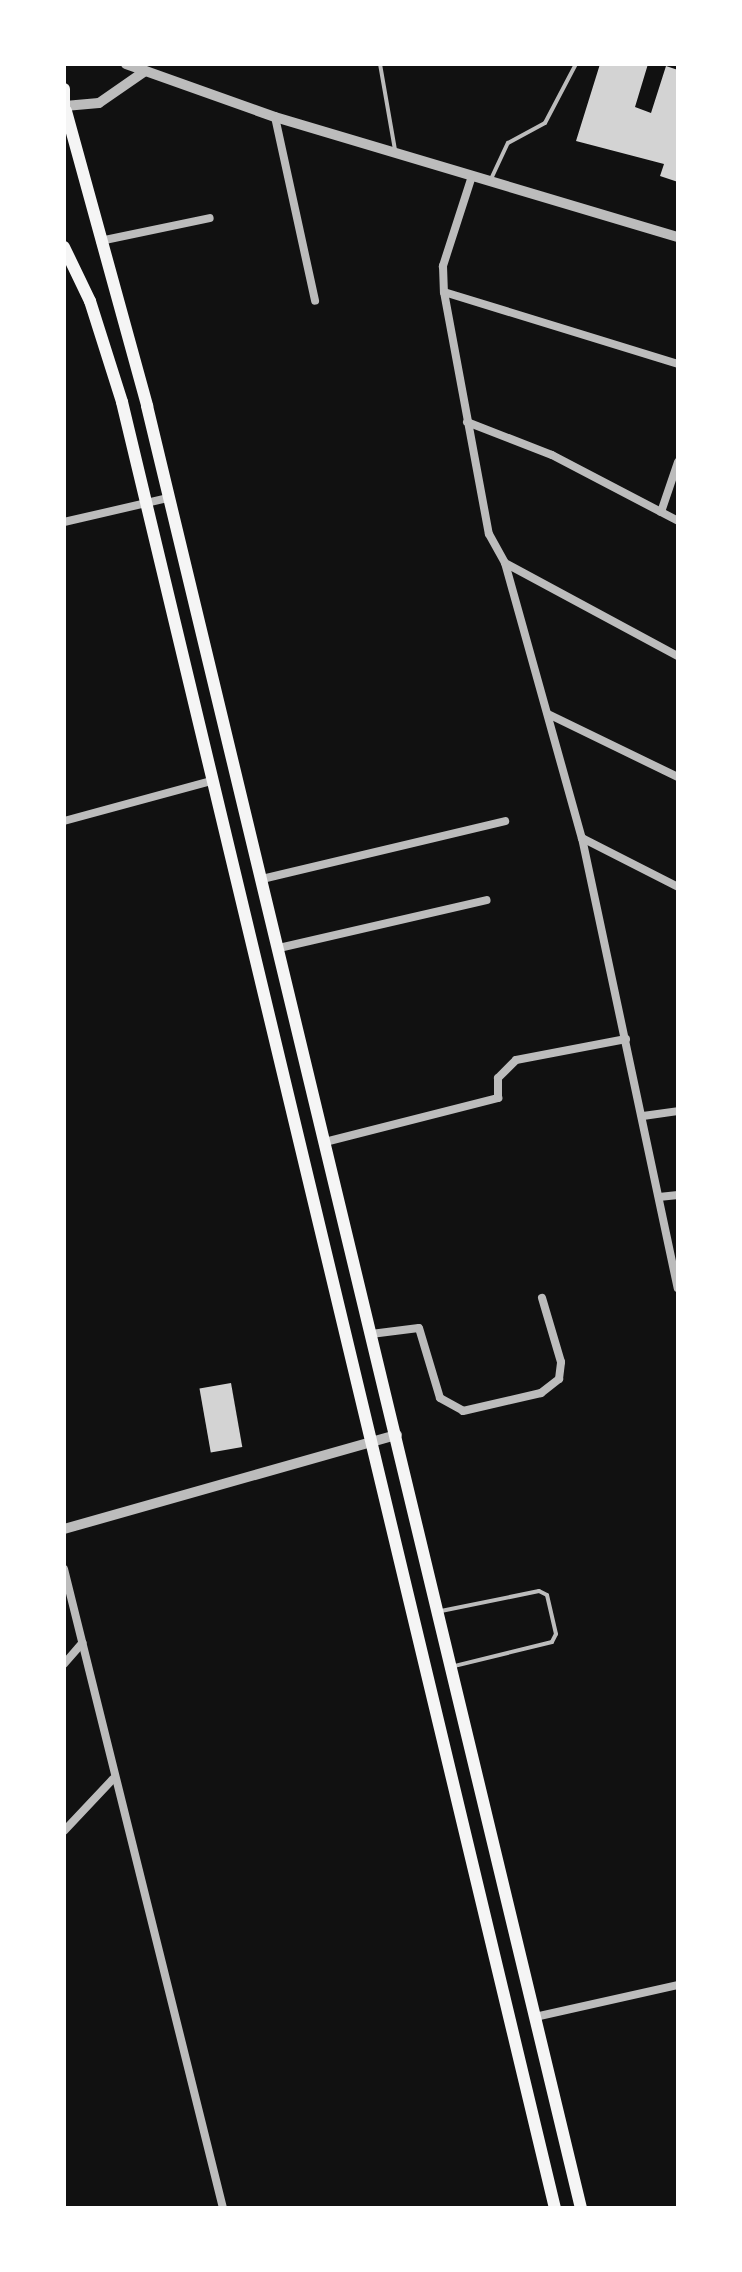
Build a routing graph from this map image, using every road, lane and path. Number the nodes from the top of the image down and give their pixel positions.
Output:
1 (126, 64) edge
2 (380, 64) edge
3 (576, 64) edge
4 (145, 71) junction
5 (64, 89) edge
6 (65, 111) edge
7 (275, 117) junction
8 (395, 153) junction
9 (472, 176) junction
10 (491, 181) junction
11 (210, 218) dead end
12 (678, 237) edge
13 (100, 241) junction
14 (64, 249) edge
15 (444, 292) junction
16 (315, 301) dead end
17 (678, 364) edge
18 (467, 422) junction
19 (678, 462) edge
20 (168, 498) junction
21 (144, 504) junction
22 (661, 512) junction
23 (678, 521) edge
24 (64, 522) edge
25 (505, 563) junction
26 (678, 656) edge
27 (548, 714) junction
28 (678, 777) edge
29 (211, 781) junction
30 (64, 821) edge
31 (505, 821) dead end
32 (582, 838) junction
33 (262, 879) junction
34 (678, 887) edge
35 (487, 900) dead end
36 (279, 948) junction
37 (626, 1039) junction
38 (678, 1111) edge
39 (643, 1116) junction
40 (325, 1142) junction
41 (678, 1195) edge
42 (659, 1197) junction
43 (678, 1288) edge
44 (542, 1298) dead end
45 (371, 1334) junction
46 (397, 1435) junction
47 (374, 1443) junction
48 (64, 1529) edge
49 (64, 1569) edge
50 (439, 1611) junction
51 (82, 1643) junction
52 (64, 1664) edge
53 (452, 1666) junction
54 (113, 1779) junction
55 (64, 1831) edge
56 (678, 1985) edge
57 (535, 2017) junction
58 (223, 2208) edge
59 (555, 2208) edge
60 (581, 2208) edge

1 - 4 street
2 - 8 lane
3 - 10 lane
4 - 6 street
4 - 7 street
5 - 6 main road
6 - 13 main road
7 - 8 street
7 - 16 street
8 - 9 street
9 - 10 street
9 - 15 street
10 - 12 street
11 - 13 street
13 - 20 main road
14 - 21 main road
15 - 17 street
15 - 18 street
18 - 22 street
18 - 25 street
19 - 22 street
20 - 21 street
20 - 33 main road
21 - 24 street
21 - 29 main road
22 - 23 street
25 - 26 street
25 - 27 street
27 - 28 street
27 - 32 street
29 - 30 street
29 - 47 main road
31 - 33 street
32 - 34 street
32 - 37 street
33 - 36 main road
35 - 36 street
36 - 40 main road
37 - 39 street
37 - 40 street
38 - 39 street
39 - 42 street
40 - 45 main road
41 - 42 street
42 - 43 street
44 - 45 street
45 - 46 main road
46 - 47 street
46 - 50 main road
47 - 48 street
47 - 59 main road
49 - 51 street
50 - 53 main road
50 - 53 lane
51 - 52 street
51 - 54 street
53 - 57 main road
54 - 55 street
54 - 58 street
56 - 57 street
57 - 60 main road

